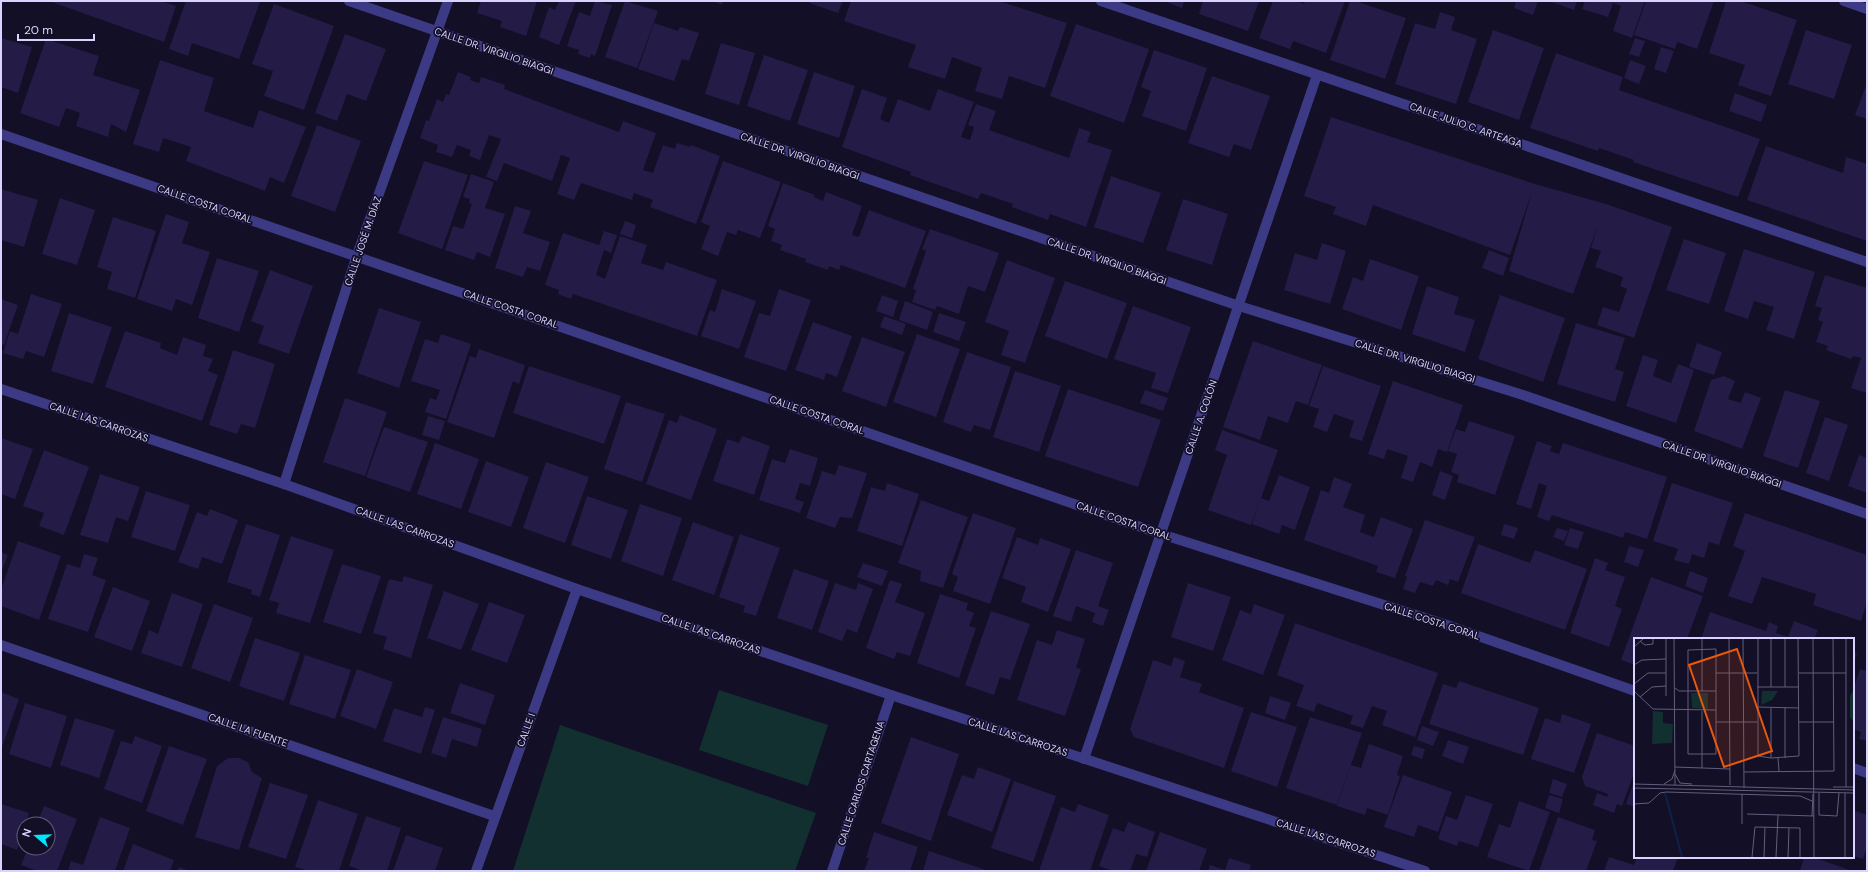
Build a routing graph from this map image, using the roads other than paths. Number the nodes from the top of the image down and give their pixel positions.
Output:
1 (349, 1) edge
2 (448, 1) edge
3 (1101, 1) edge
4 (1844, 1) edge
5 (1867, 9) edge
6 (438, 31) junction
7 (1317, 75) junction
8 (1, 134) edge
9 (357, 256) junction
10 (1867, 262) edge
11 (1239, 306) junction
12 (1, 389) edge
13 (284, 484) junction
14 (1867, 514) edge
15 (1161, 534) junction
16 (577, 589) junction
17 (1, 645) edge
18 (1634, 691) edge
19 (891, 695) junction
20 (1084, 759) junction
21 (1854, 768) edge
22 (1867, 773) edge
23 (494, 816) junction
24 (476, 871) edge
25 (832, 871) edge
26 (1425, 871) edge

1 - 6 street, CALLE DR. VIRGILIO BIAGGI
2 - 6 street, CALLE JOSÉ M. DÍAZ
3 - 7 street, CALLE JULIO C. ARTEAGA
4 - 5 street
6 - 9 street, CALLE JOSÉ M. DÍAZ
6 - 11 street, CALLE DR. VIRGILIO BIAGGI
7 - 10 street, CALLE JULIO C. ARTEAGA
7 - 11 street, CALLE A. COLÓN
8 - 9 street, CALLE COSTA CORAL
9 - 13 street, CALLE JOSÉ M. DÍAZ
9 - 15 street, CALLE COSTA CORAL
11 - 14 street, CALLE DR. VIRGILIO BIAGGI
11 - 15 street, CALLE A. COLÓN
12 - 13 street, CALLE LAS CARROZAS
13 - 16 street, CALLE LAS CARROZAS
15 - 18 street, CALLE COSTA CORAL
15 - 20 street, CALLE A. COLÓN
16 - 19 street, CALLE LAS CARROZAS
16 - 23 street, CALLE I
17 - 23 street, CALLE LA FUENTE
19 - 20 street, CALLE LAS CARROZAS
19 - 25 street, CALLE CARLOS CARTAGENA
20 - 26 street, CALLE LAS CARROZAS
21 - 22 street
23 - 24 street, CALLE I

